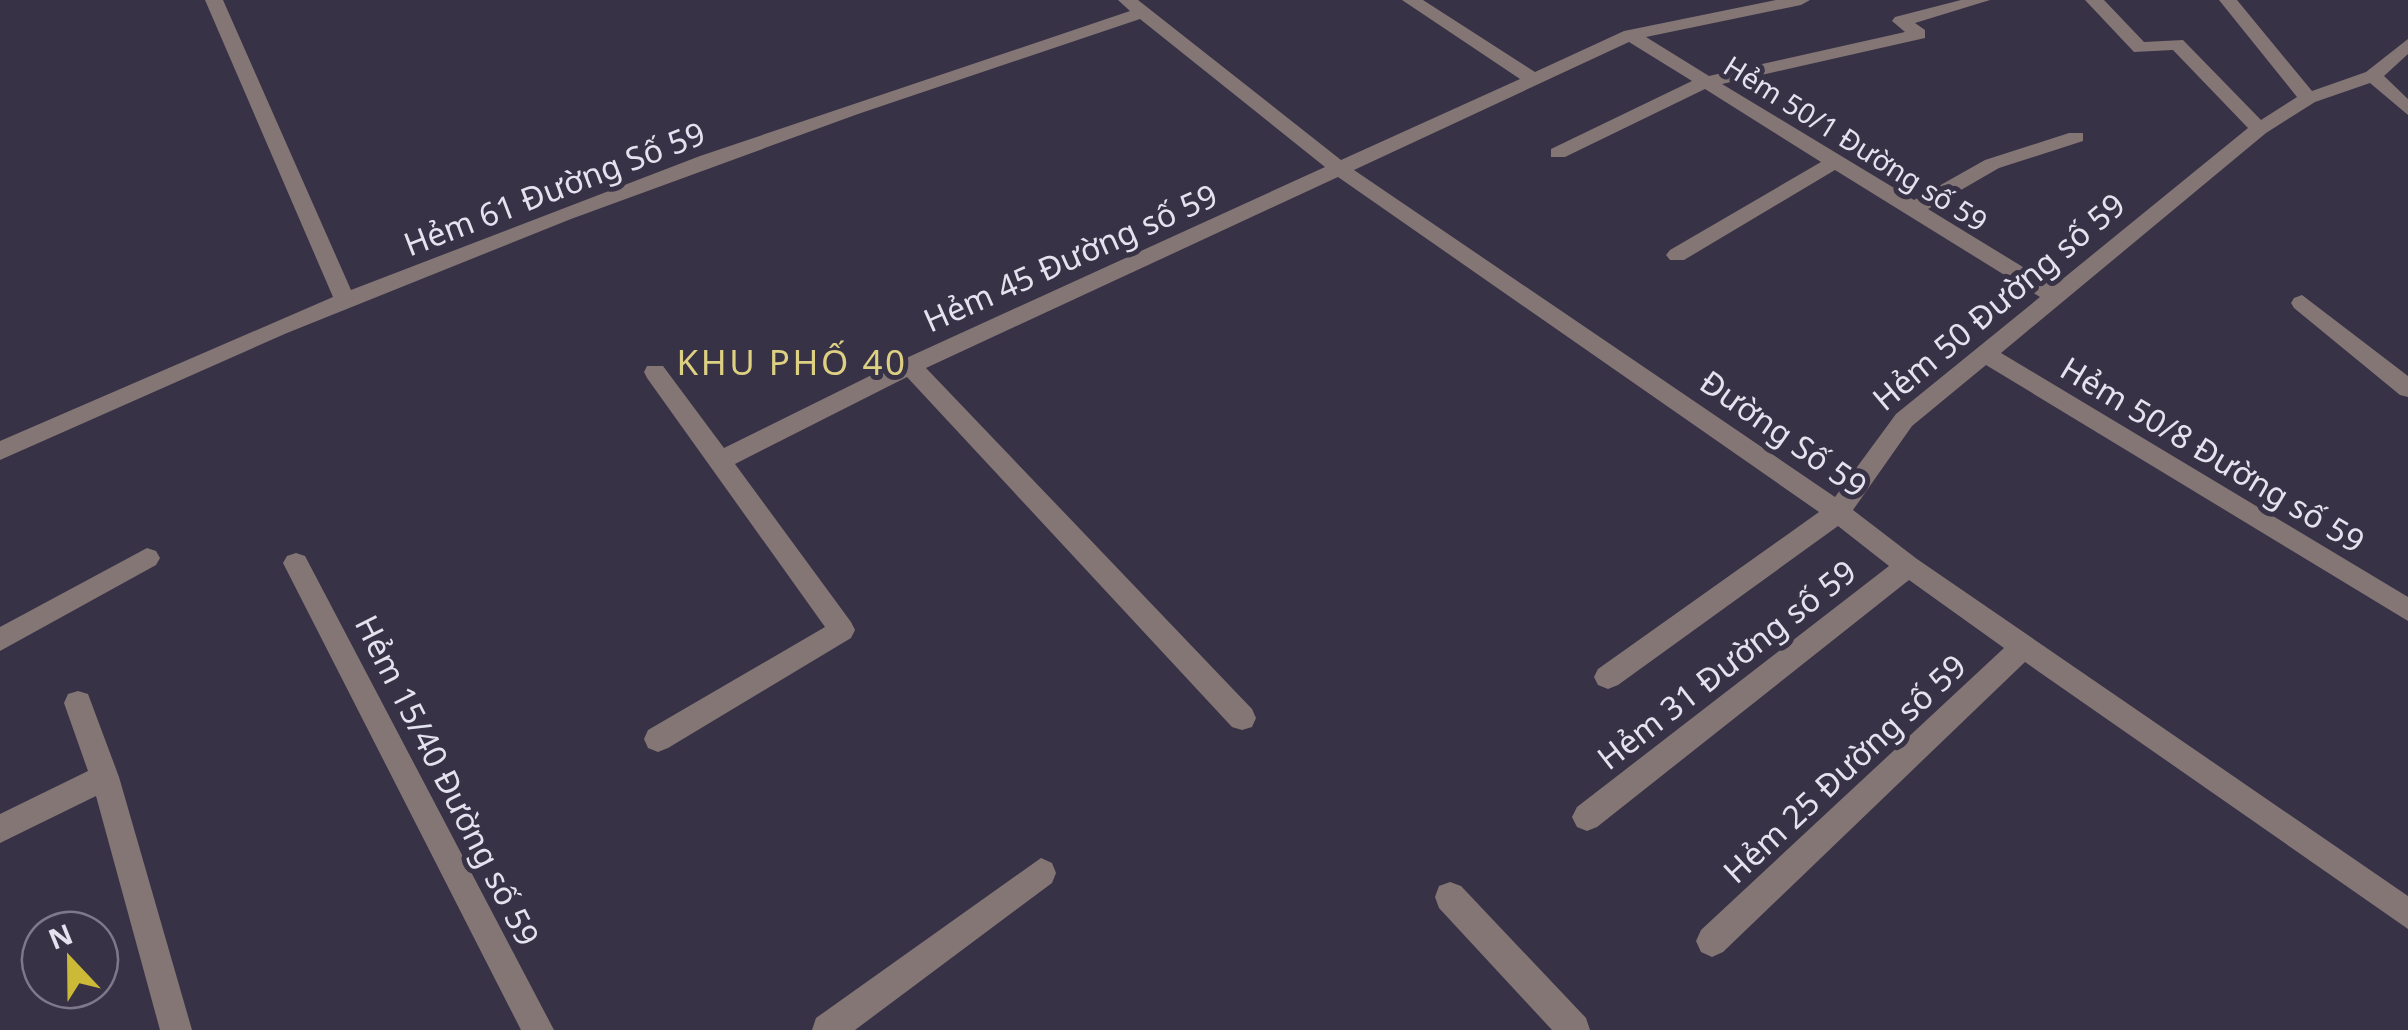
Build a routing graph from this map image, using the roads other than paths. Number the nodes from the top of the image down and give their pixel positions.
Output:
1 (214, 0) edge
2 (1412, 0) edge
3 (1802, 0) edge
4 (1981, 0) edge
5 (2094, 0) edge
6 (2228, 0) edge
7 (1134, 6) edge
8 (1630, 35) junction
9 (2408, 44) edge
10 (2373, 76) junction
11 (1534, 80) junction
12 (1705, 82) junction
13 (2308, 98) junction
14 (2408, 109) edge
15 (2259, 129) junction
16 (2076, 137) dead end
17 (1558, 153) dead end
18 (1835, 162) junction
19 (1341, 170) junction
20 (1912, 210) junction
21 (1677, 255) dead end
22 (2054, 296) junction
23 (344, 298) junction
24 (2302, 302) dead end
25 (1984, 353) junction
26 (910, 366) junction
27 (654, 372) dead end
28 (2408, 389) edge
29 (0, 451) edge
30 (720, 462) junction
31 (1838, 512) junction
32 (147, 558) dead end
33 (296, 562) dead end
34 (1908, 566) junction
35 (2408, 610) edge
36 (0, 640) edge
37 (2023, 647) junction
38 (1608, 677) dead end
39 (78, 703) dead end
40 (1242, 718) dead end
41 (658, 739) dead end
42 (105, 777) junction
43 (1587, 817) dead end
44 (0, 829) edge
45 (1041, 873) dead end
46 (1450, 897) dead end
47 (2408, 914) edge
48 (1712, 941) dead end
49 (176, 1030) edge
50 (538, 1030) edge
51 (828, 1030) edge
52 (1574, 1030) edge

1 - 23 street
2 - 11 street
3 - 8 street, Hẻm 45 Đường số 59
4 - 12 street
5 - 15 street
6 - 13 street
7 - 19 street, Đường Số 59
7 - 23 street, Hẻm 61 Đường Số 59
8 - 11 street, Hẻm 45 Đường số 59
8 - 12 street, Hẻm 50/1 Đường số 59
9 - 10 street, Hẻm 50 Đường số 59
10 - 13 street, Hẻm 50 Đường số 59
10 - 14 street
11 - 19 street, Hẻm 45 Đường số 59
12 - 17 street
12 - 18 street, Hẻm 50/1 Đường số 59
13 - 15 street, Hẻm 50 Đường số 59
15 - 22 street, Hẻm 50 Đường số 59
16 - 20 street
18 - 20 street, Hẻm 50/1 Đường số 59
18 - 21 street
19 - 26 street, Hẻm 45 Đường số 59
19 - 31 street, Đường Số 59
20 - 22 street, Hẻm 50/1 Đường số 59
22 - 25 street, Hẻm 50 Đường số 59
23 - 29 street, Hẻm 61 Đường Số 59
24 - 28 street
25 - 31 street, Hẻm 50 Đường số 59
25 - 35 street, Hẻm 50/8 Đường số 59
26 - 30 street, Hẻm 45 Đường số 59
26 - 40 street
27 - 30 street
30 - 41 street
31 - 34 street, Đường Số 59
31 - 38 street, Hẻm 50 Đường số 59
32 - 36 street
33 - 50 street, Hẻm 15/40 Đường số 59
34 - 37 street, Đường Số 59
34 - 43 street, Hẻm 31 Đường số 59
37 - 47 street, Đường Số 59
37 - 48 street, Hẻm 25 Đường số 59
39 - 42 street
42 - 44 street
42 - 49 street
45 - 51 street
46 - 52 street

